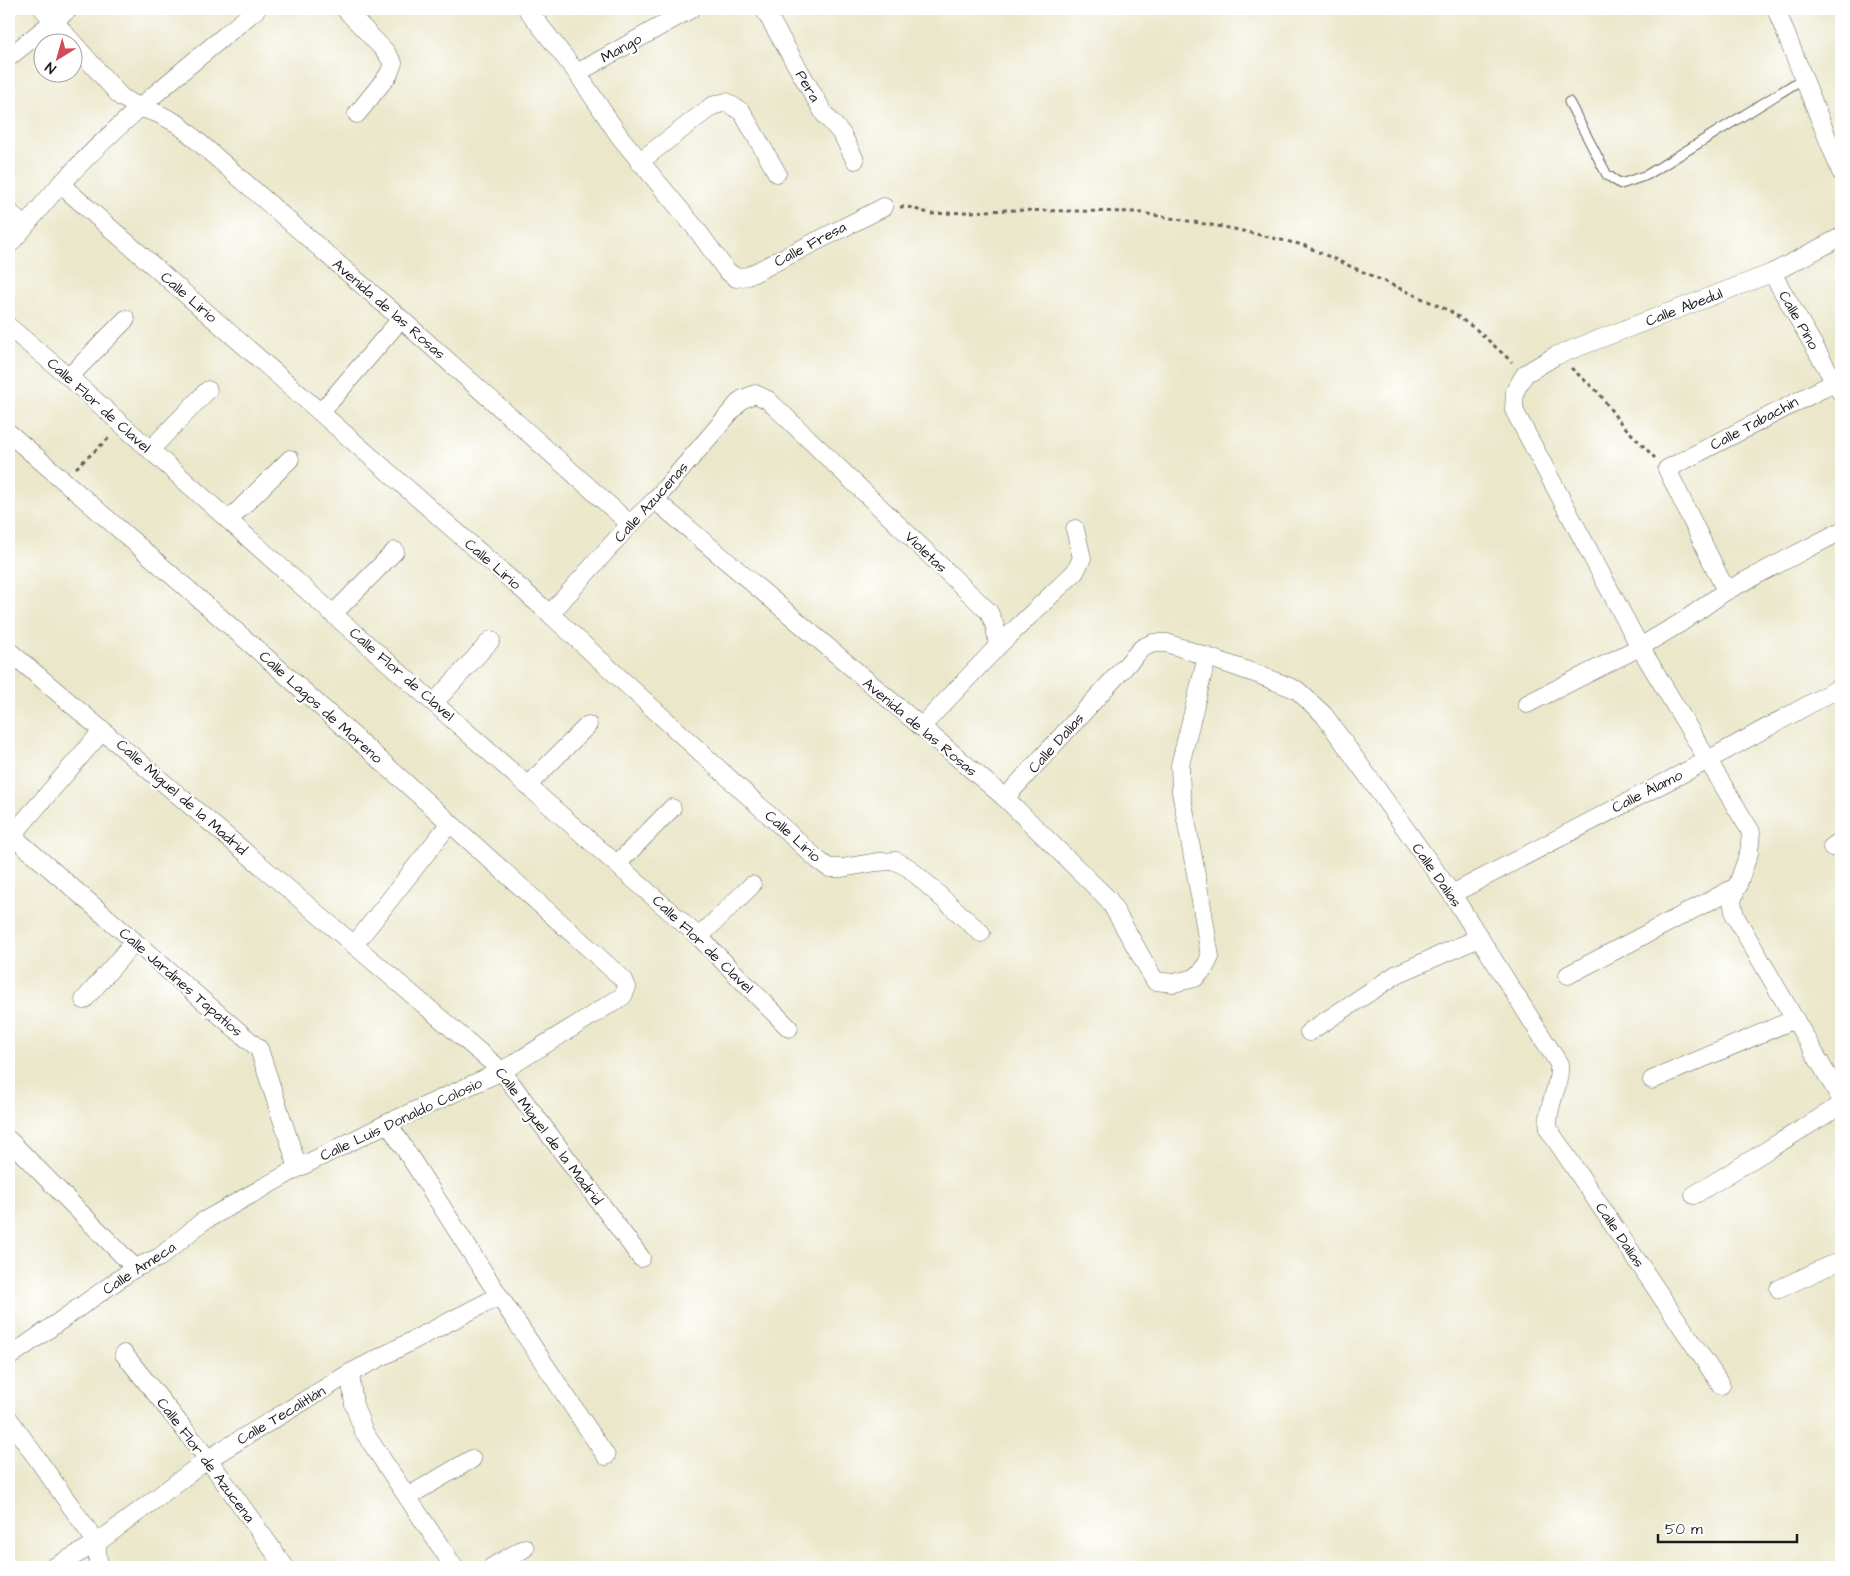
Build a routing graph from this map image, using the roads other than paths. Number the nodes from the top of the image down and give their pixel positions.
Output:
1 (69, 9) edge
2 (257, 9) edge
3 (345, 9) edge
4 (527, 9) edge
5 (691, 9) edge
6 (764, 9) edge
7 (1776, 9) edge
8 (49, 15) edge
9 (9, 57) edge
10 (577, 73) junction
11 (1804, 78) junction
12 (1569, 102) dead end
13 (139, 107) junction
14 (357, 114) dead end
15 (855, 160) dead end
16 (639, 162) junction
17 (1841, 172) edge
18 (777, 173) dead end
19 (60, 184) junction
20 (884, 207) road end
21 (9, 210) edge
22 (24, 228) junction
23 (1841, 237) edge
24 (9, 245) edge
25 (1772, 273) junction
26 (126, 319) dead end
27 (401, 319) junction
28 (9, 326) edge
29 (69, 378) junction
30 (1839, 384) edge
31 (208, 390) dead end
32 (755, 394) joint
33 (321, 412) junction
34 (9, 433) edge
35 (150, 450) junction
36 (290, 459) dead end
37 (654, 500) junction
38 (229, 520) junction
39 (630, 524) junction
40 (1075, 529) dead end
41 (1841, 531) edge
42 (395, 551) dead end
43 (1726, 590) junction
44 (333, 614) junction
45 (550, 614) junction
46 (491, 640) dead end
47 (998, 646) junction
48 (1640, 647) junction
49 (9, 650) edge
50 (1207, 657) junction
51 (1841, 687) edge
52 (435, 702) junction
53 (1527, 704) dead end
54 (588, 725) dead end
55 (921, 727) junction
56 (103, 730) junction
57 (1708, 760) junction
58 (528, 785) junction
59 (1005, 798) junction
60 (672, 808) dead end
61 (450, 823) junction
62 (10, 836) edge
63 (617, 864) junction
64 (752, 886) dead end
65 (1738, 886) junction
66 (1452, 894) junction
67 (981, 933) dead end
68 (699, 937) junction
69 (1479, 938) junction
70 (134, 942) junction
71 (354, 945) junction
72 (1568, 975) dead end
73 (627, 987) joint
74 (84, 1000) dead end
75 (1795, 1019) junction
76 (789, 1028) dead end
77 (1310, 1032) dead end
78 (502, 1071) junction
79 (1652, 1080) dead end
80 (1841, 1099) edge
81 (1841, 1105) edge
82 (388, 1123) junction
83 (9, 1140) edge
84 (298, 1168) junction
85 (1694, 1195) dead end
86 (641, 1258) dead end
87 (1841, 1260) edge
88 (135, 1268) junction
89 (1779, 1289) dead end
90 (499, 1296) junction
91 (124, 1354) dead end
92 (9, 1357) edge
93 (350, 1373) junction
94 (1721, 1384) dead end
95 (9, 1419) edge
96 (606, 1456) dead end
97 (208, 1459) junction
98 (472, 1459) dead end
99 (407, 1497) junction
100 (96, 1543) junction
101 (525, 1548) dead end
102 (54, 1567) edge
103 (101, 1567) edge
104 (285, 1567) edge
105 (454, 1567) edge
106 (492, 1567) edge

1 - 8 street
2 - 13 street
3 - 14 street
4 - 10 street
5 - 10 street, Mango
6 - 15 street, Pera
7 - 11 street
8 - 9 street
8 - 13 street, Avenida de las Rosas
10 - 16 street
11 - 12 lane
11 - 17 street
13 - 19 street
13 - 27 street, Avenida de las Rosas
16 - 18 street
16 - 20 street, Calle Fresa
19 - 22 street
19 - 33 street, Calle Lirio
21 - 22 street
22 - 24 street
23 - 25 street, Calle Abedul
25 - 30 street, Calle Pino
25 - 48 street, Calle Abedul
26 - 29 street
27 - 33 street
27 - 39 street, Avenida de las Rosas
28 - 29 street, Calle Flor de Clavel
29 - 35 street, Calle Flor de Clavel
30 - 43 street, Calle Tabachin
31 - 35 street
32 - 37 street, Calle Azucenas
32 - 47 street, Violetas
33 - 45 street, Calle Lirio
34 - 61 street, Calle Lagos de Moreno
35 - 38 street, Calle Flor de Clavel
36 - 38 street
37 - 39 street, Calle Azucenas
37 - 55 street, Avenida de las Rosas
38 - 44 street, Calle Flor de Clavel
39 - 45 street, Calle Azucenas
40 - 47 street
41 - 43 street
42 - 44 street
43 - 48 street
44 - 52 street, Calle Flor de Clavel
45 - 67 street, Calle Lirio
46 - 52 street
47 - 55 street
48 - 53 street
48 - 57 street
49 - 56 street, Calle Miguel de la Madrid
50 - 59 street, Calle Dalias
50 - 59 street, Avenida de las Rosas
50 - 66 street, Calle Dalias
51 - 57 street, Calle Álamo
52 - 58 street, Calle Flor de Clavel
54 - 58 street
55 - 59 street, Avenida de las Rosas
56 - 62 street
56 - 71 street, Calle Miguel de la Madrid
57 - 65 street
57 - 66 street, Calle Álamo
58 - 63 street, Calle Flor de Clavel
60 - 63 street
61 - 71 street
61 - 73 street, Calle Lagos de Moreno
62 - 70 street, Calle Jardines Tapatíos
63 - 68 street, Calle Flor de Clavel
64 - 68 street
65 - 72 street
65 - 75 street
66 - 69 street, Calle Dalias
68 - 76 street, Calle Flor de Clavel
69 - 77 street
69 - 94 street, Calle Dalias
70 - 74 street
70 - 84 street, Calle Jardines Tapatíos
71 - 78 street, Calle Miguel de la Madrid
73 - 78 street, Calle Luis Donaldo Colosio
75 - 79 street
75 - 80 street
78 - 82 street, Calle Luis Donaldo Colosio
78 - 86 street, Calle Miguel de la Madrid
81 - 85 street
82 - 84 street, Calle Luis Donaldo Colosio
82 - 90 street
83 - 88 street
84 - 88 street, Calle Ameca
87 - 89 street
88 - 92 street, Calle Ameca
90 - 93 street, Calle Tecalitlán
90 - 96 street
91 - 97 street, Calle Flor de Azucena
93 - 97 street, Calle Tecalitlán
93 - 99 street
95 - 100 street
97 - 100 street, Calle Tecalitlán
97 - 104 street, Calle Flor de Azucena
98 - 99 street
99 - 105 street
100 - 102 street, Calle Tecalitlán
100 - 103 street
101 - 106 street

